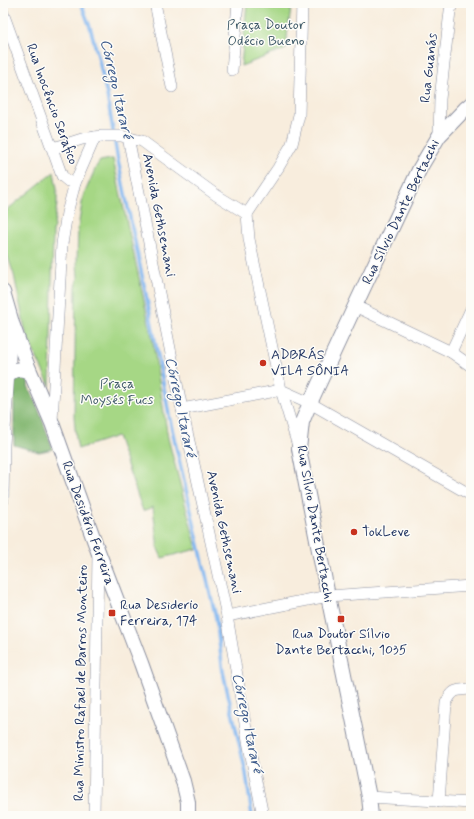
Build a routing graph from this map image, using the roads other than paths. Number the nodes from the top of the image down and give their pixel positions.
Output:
1 (155, 3) edge
2 (238, 3) edge
3 (314, 3) edge
4 (452, 3) edge
5 (302, 4) edge
6 (3, 13) edge
7 (232, 70) dead end
8 (172, 87) dead end
9 (471, 104) edge
10 (124, 136) junction
11 (439, 136) junction
12 (99, 137) junction
13 (82, 139) junction
14 (51, 146) junction
15 (87, 156) junction
16 (74, 183) junction
17 (248, 214) junction
18 (3, 292) edge
19 (355, 306) junction
20 (471, 309) edge
21 (12, 323) junction
22 (451, 352) junction
23 (471, 366) edge
24 (30, 373) junction
25 (9, 374) junction
26 (36, 387) junction
27 (280, 390) junction
28 (53, 391) junction
29 (310, 403) junction
30 (182, 409) junction
31 (52, 423) junction
32 (4, 444) edge
33 (299, 449) junction
34 (471, 495) edge
35 (3, 501) edge
36 (98, 551) junction
37 (471, 586) edge
38 (328, 596) junction
39 (227, 616) junction
40 (471, 689) edge
41 (369, 797) junction
42 (439, 802) junction
43 (471, 803) edge
44 (94, 816) edge
45 (188, 816) edge
46 (263, 816) edge
47 (371, 816) edge

1 - 8 street
2 - 7 street
3 - 5 street
4 - 11 street, Rua Guanás
5 - 17 street
6 - 14 street, Rua Inocêncio Serafico
9 - 11 street, Rua Sílvio Dante Bertacchi
10 - 12 street
10 - 17 street
10 - 30 street, Avenida Gethsemani
11 - 19 street, Rua Sílvio Dante Bertacchi
12 - 13 street
12 - 15 street
13 - 14 street
13 - 15 street
14 - 16 street, Rua Inocêncio Serafico
15 - 16 street
16 - 28 street, Rua Inocêncio Serafico
17 - 27 street
18 - 21 street, Rua Desidério Ferreira
19 - 22 street
19 - 29 street, Rua Sílvio Dante Bertacchi
20 - 22 street
21 - 24 street, Rua Desidério Ferreira
21 - 25 street
22 - 23 street
24 - 25 street
24 - 26 street, Rua Desidério Ferreira
25 - 32 street
26 - 28 street
26 - 31 street, Rua Desidério Ferreira
27 - 29 street
27 - 30 street
27 - 33 street
28 - 31 street, Rua Inocêncio Serafico
29 - 33 street, Rua Sílvio Dante Bertacchi
29 - 34 street
30 - 39 street, Avenida Gethsemani
31 - 36 street, Rua Desidério Ferreira
32 - 35 street
33 - 38 street, Rua Sílvio Dante Bertacchi
36 - 44 street, Rua Ministro Rafael de Barros Monteiro
36 - 45 street, Rua Desidério Ferreira
37 - 38 street
38 - 39 street
38 - 41 street, Rua Sílvio Dante Bertacchi
39 - 46 street, Avenida Gethsemani
40 - 42 street
41 - 42 street
41 - 47 street, Rua Sílvio Dante Bertacchi
42 - 43 street

